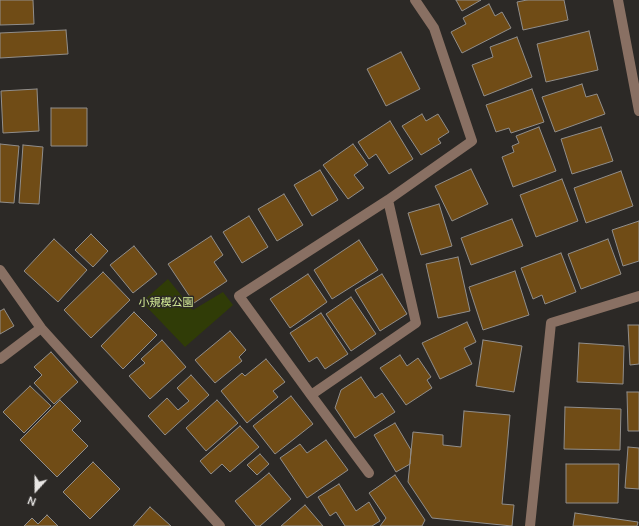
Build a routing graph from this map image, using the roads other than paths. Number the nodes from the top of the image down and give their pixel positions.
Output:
1 (415, 0) edge
2 (618, 0) edge
3 (639, 110) edge
4 (388, 200) junction
5 (0, 270) edge
6 (639, 296) edge
7 (41, 328) junction
8 (0, 359) edge
9 (311, 395) junction
10 (369, 473) dead end
11 (220, 526) edge
12 (530, 526) edge

1 - 4 street
2 - 3 street
4 - 9 street
4 - 9 street
5 - 7 street
6 - 12 street
7 - 8 street
7 - 11 street
9 - 10 street

